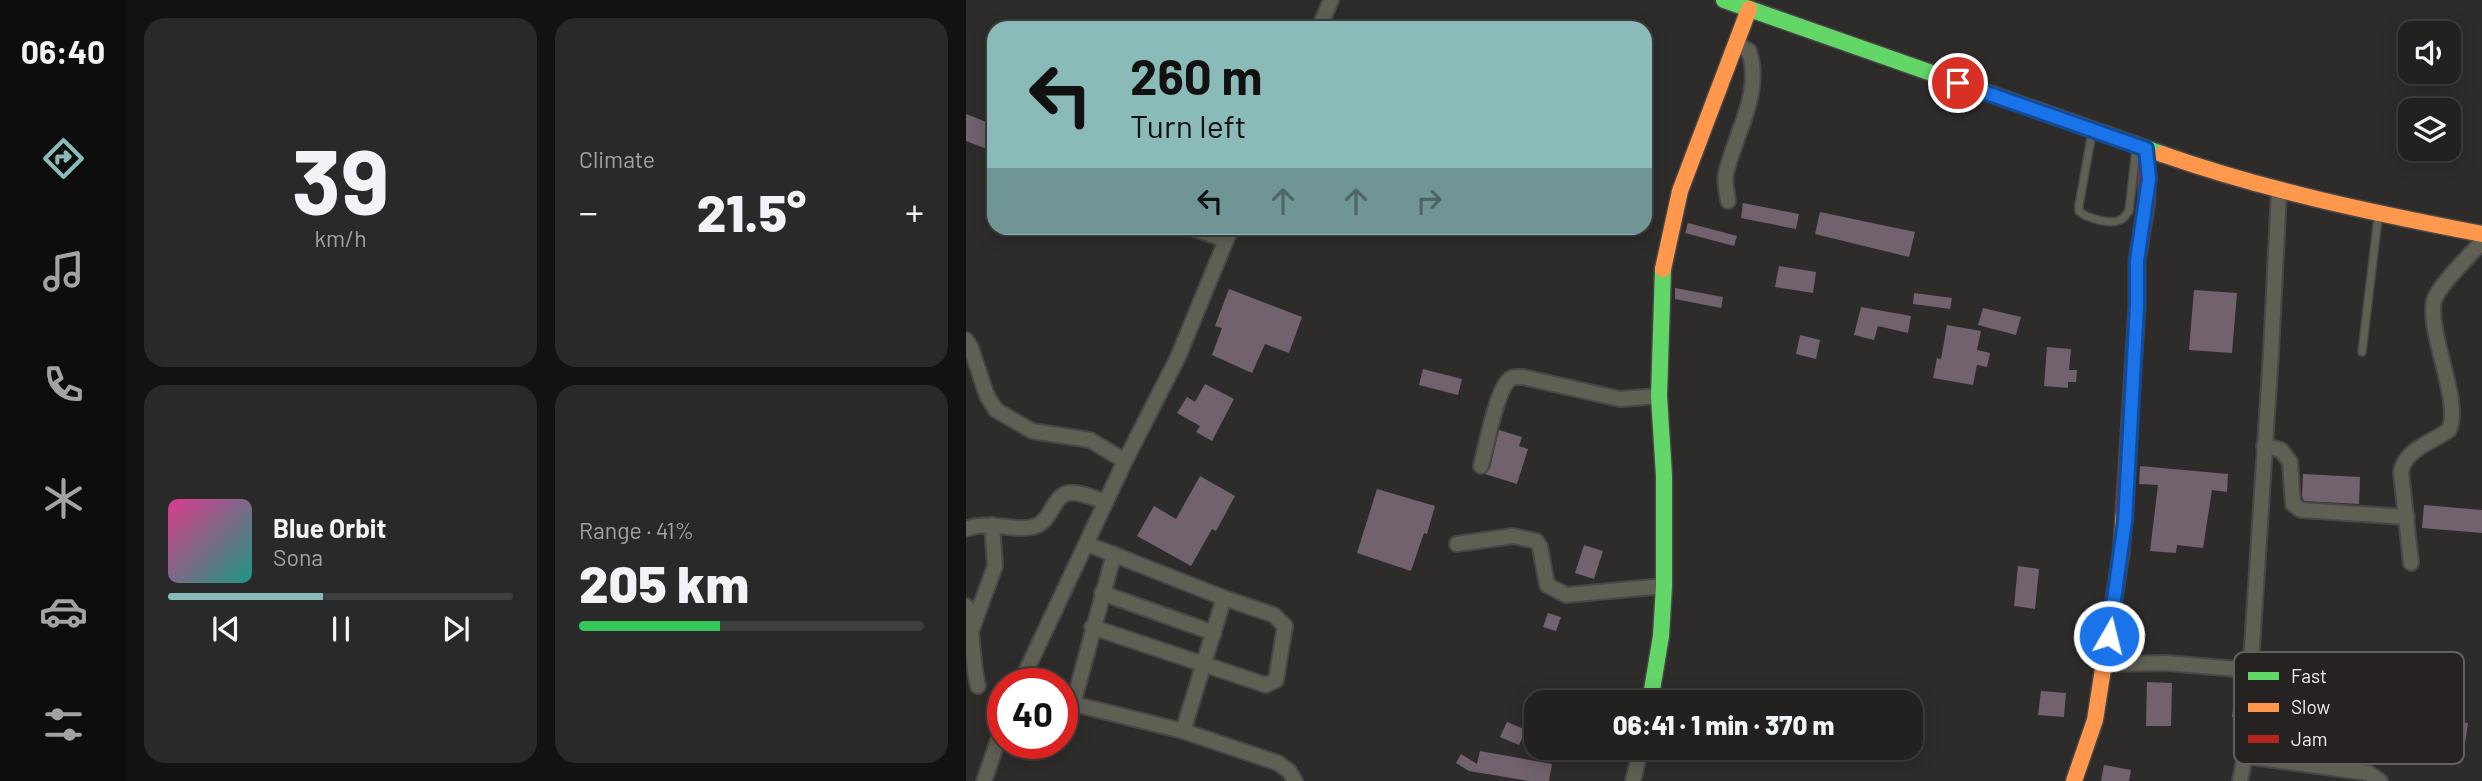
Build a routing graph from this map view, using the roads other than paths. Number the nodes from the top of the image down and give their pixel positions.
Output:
1 (1331, 0) edge
2 (1724, 0) edge
3 (1749, 9) junction
4 (1322, 21) edge
5 (1736, 44) junction
6 (2092, 130) junction
7 (2142, 148) junction
8 (2279, 191) junction
9 (1728, 201) dead end
10 (2378, 214) junction
11 (2482, 234) edge
12 (1229, 235) edge
13 (2482, 242) edge
14 (966, 340) edge
15 (2362, 352) dead end
16 (1660, 396) junction
17 (2264, 446) junction
18 (1125, 461) junction
19 (1481, 466) dead end
20 (1106, 502) junction
21 (2407, 517) junction
22 (992, 525) junction
23 (966, 529) edge
24 (1087, 544) junction
25 (1457, 544) dead end
26 (1114, 554) junction
27 (2412, 564) dead end
28 (1664, 586) junction
29 (1102, 593) junction
30 (1224, 598) junction
31 (966, 606) edge
32 (1093, 627) junction
33 (972, 629) junction
34 (1214, 633) junction
35 (2250, 652) edge
36 (1204, 664) junction
37 (2105, 664) junction
38 (1028, 668) edge
39 (2234, 669) edge
40 (1078, 672) edge
41 (978, 686) dead end
42 (1652, 690) edge
43 (1078, 704) edge
44 (1184, 731) junction
45 (992, 759) edge
46 (1638, 760) edge
47 (2303, 764) edge
48 (984, 781) edge
49 (1295, 781) edge
50 (1633, 781) edge
51 (2074, 781) edge
52 (2380, 781) edge

1 - 4 street
2 - 3 street
3 - 5 street
3 - 6 street
5 - 9 street
5 - 16 street
6 - 7 street
6 - 7 lane
7 - 8 street
7 - 37 street
8 - 10 street
8 - 17 street
10 - 11 street
10 - 15 lane
12 - 18 street
13 - 21 street
14 - 18 street
16 - 19 street
16 - 28 street
17 - 21 street
17 - 35 street
18 - 20 street
20 - 22 street
20 - 24 street
21 - 27 street
22 - 23 street
22 - 33 street
24 - 26 street
24 - 38 street
25 - 28 street
26 - 29 street
26 - 30 street
28 - 42 street
29 - 32 street
29 - 34 street
30 - 34 street
30 - 36 street
31 - 33 street
32 - 36 street
32 - 40 street
33 - 41 street
34 - 36 street
36 - 44 street
37 - 39 street
37 - 51 street
43 - 44 street
44 - 49 street
45 - 48 street
46 - 50 street
47 - 52 street

